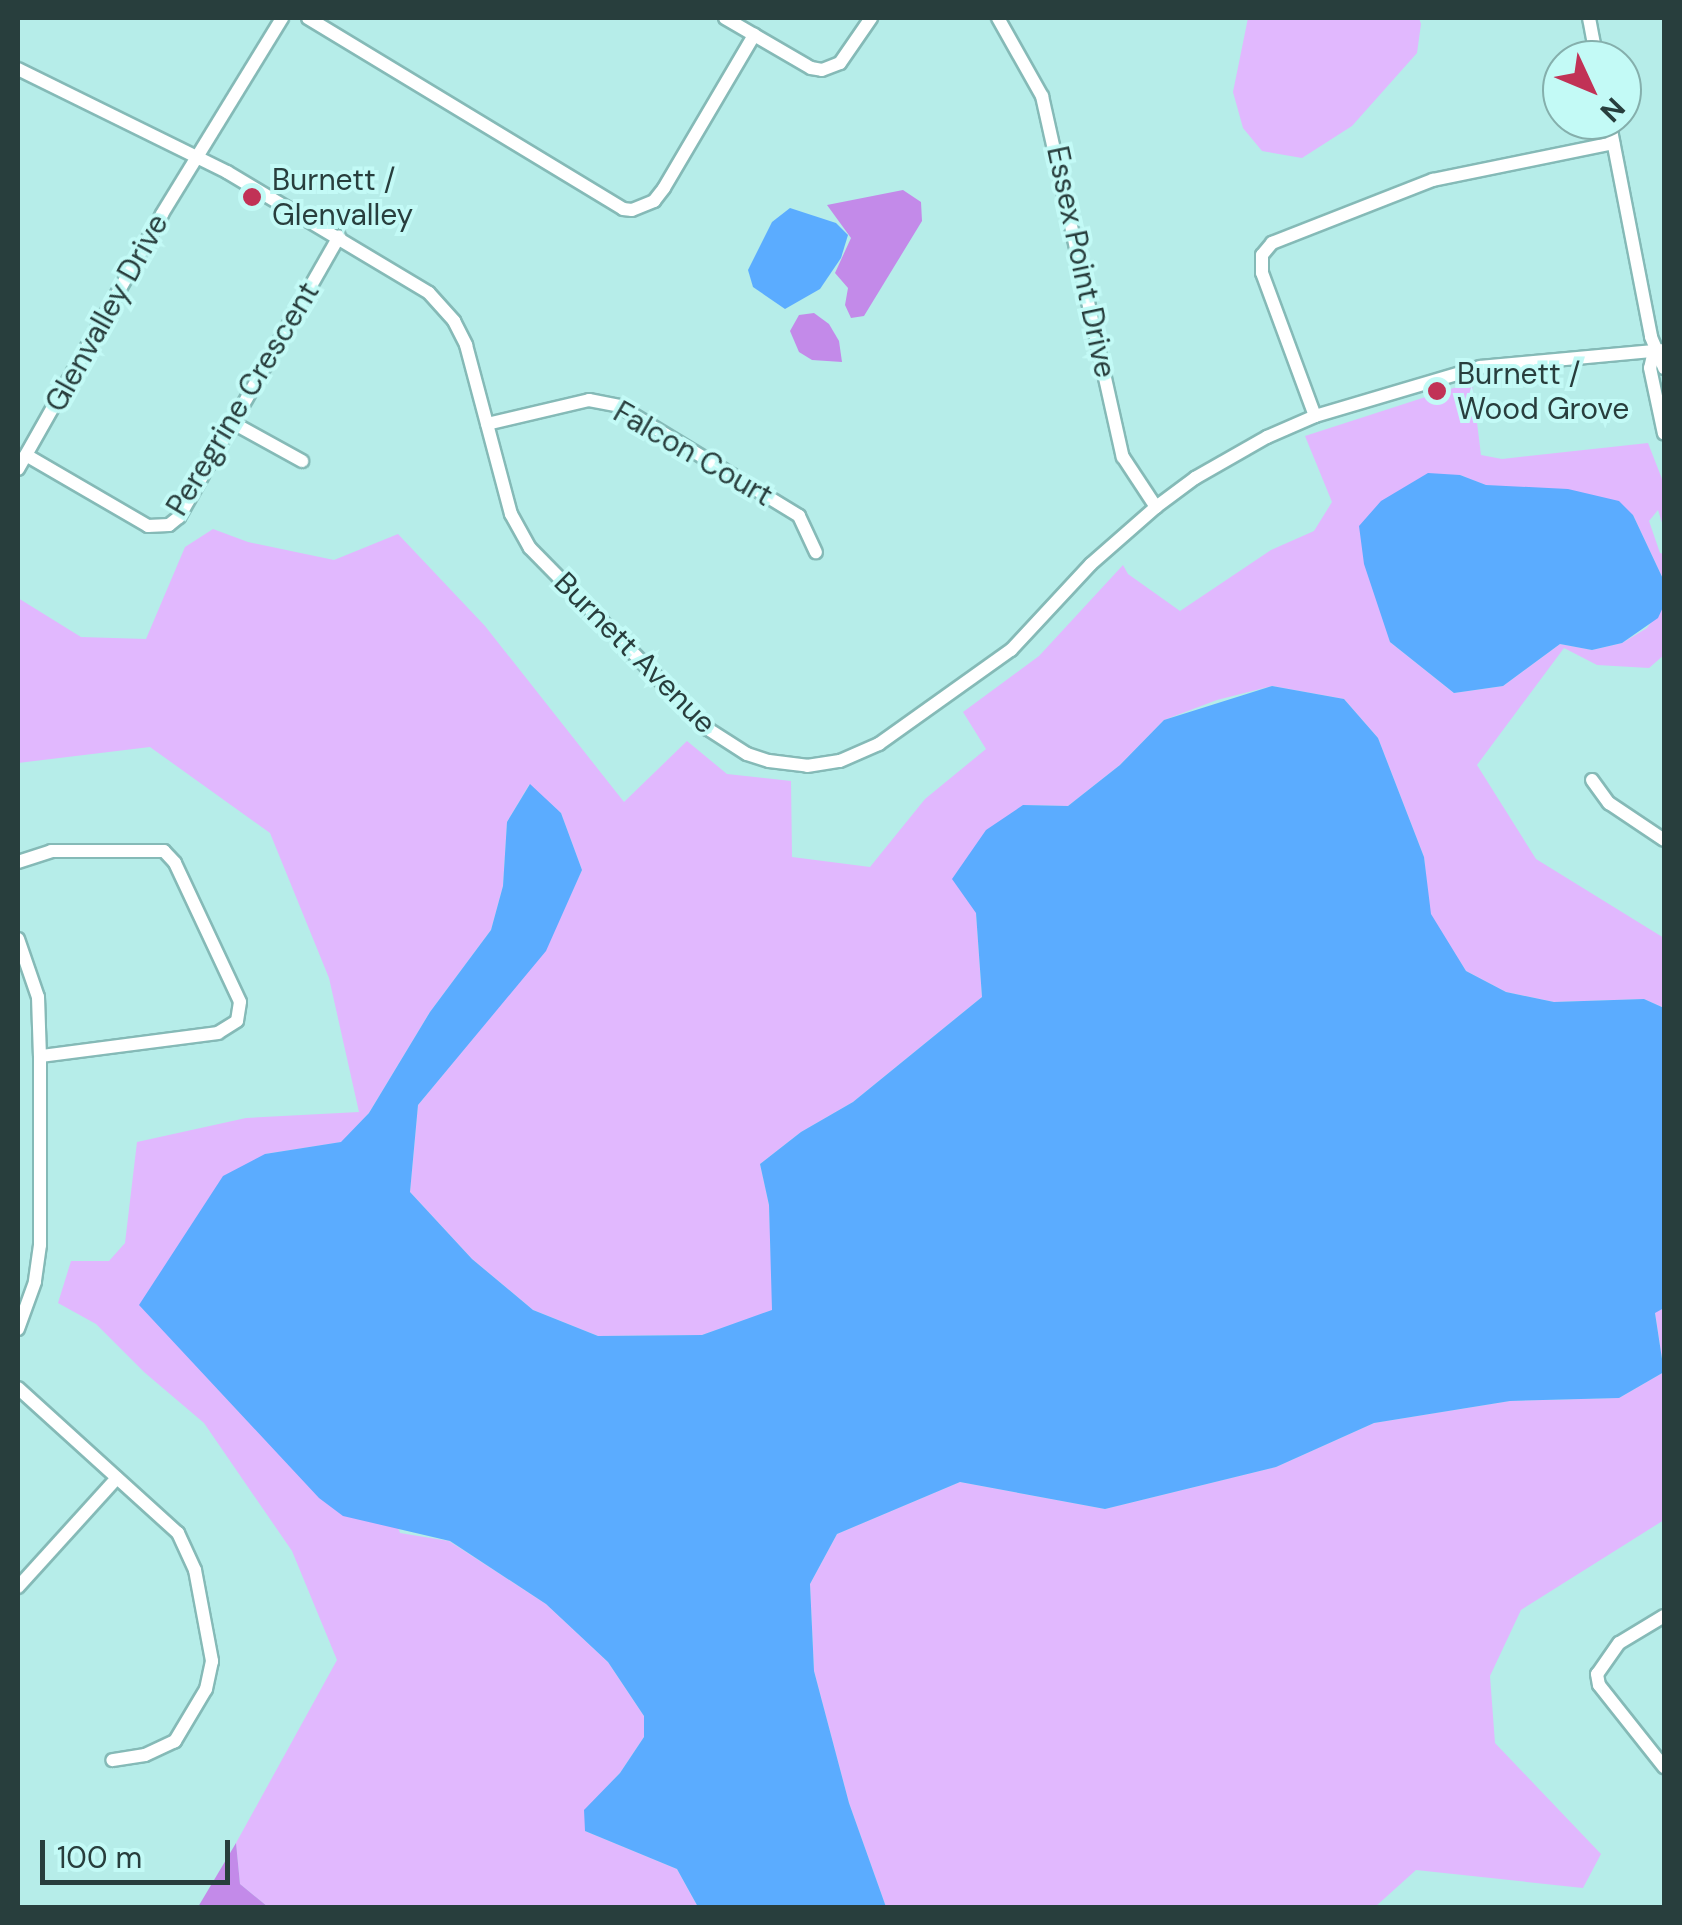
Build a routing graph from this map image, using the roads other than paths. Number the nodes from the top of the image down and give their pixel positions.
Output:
1 (282, 18) edge
2 (308, 18) edge
3 (725, 18) edge
4 (871, 18) edge
5 (998, 18) edge
6 (754, 36) junction
7 (18, 69) edge
8 (1612, 140) edge
9 (1613, 143) junction
10 (197, 158) junction
11 (339, 236) junction
12 (1659, 351) edge
13 (1664, 368) edge
14 (1315, 416) junction
15 (233, 423) junction
16 (487, 424) junction
17 (1664, 434) edge
18 (26, 455) junction
19 (302, 462) dead end
20 (18, 468) edge
21 (1156, 507) junction
22 (816, 552) dead end
23 (1592, 780) dead end
24 (1664, 840) edge
25 (18, 862) edge
26 (18, 939) edge
27 (40, 1056) junction
28 (18, 1328) edge
29 (18, 1388) edge
30 (117, 1478) junction
31 (18, 1587) edge
32 (1664, 1616) edge
33 (112, 1760) dead end
34 (1664, 1766) edge

1 - 10 street, Glenvalley Drive
2 - 6 street
3 - 6 street
4 - 6 street
5 - 21 street, Essex Point Drive
7 - 10 street, Burnett Avenue
8 - 9 street
9 - 12 street
9 - 14 street
10 - 11 street, Burnett Avenue
10 - 18 street, Glenvalley Drive
11 - 15 street, Peregrine Crescent
11 - 16 street, Burnett Avenue
12 - 13 street
12 - 14 street, Burnett Avenue
12 - 17 street
14 - 21 street, Burnett Avenue
15 - 18 street, Peregrine Crescent
15 - 19 street
16 - 21 street, Burnett Avenue
16 - 22 street, Falcon Court
18 - 20 street, Glenvalley Drive
23 - 24 street
25 - 27 street
26 - 27 street
27 - 28 street
29 - 30 street
30 - 31 street
30 - 33 street
32 - 34 street

